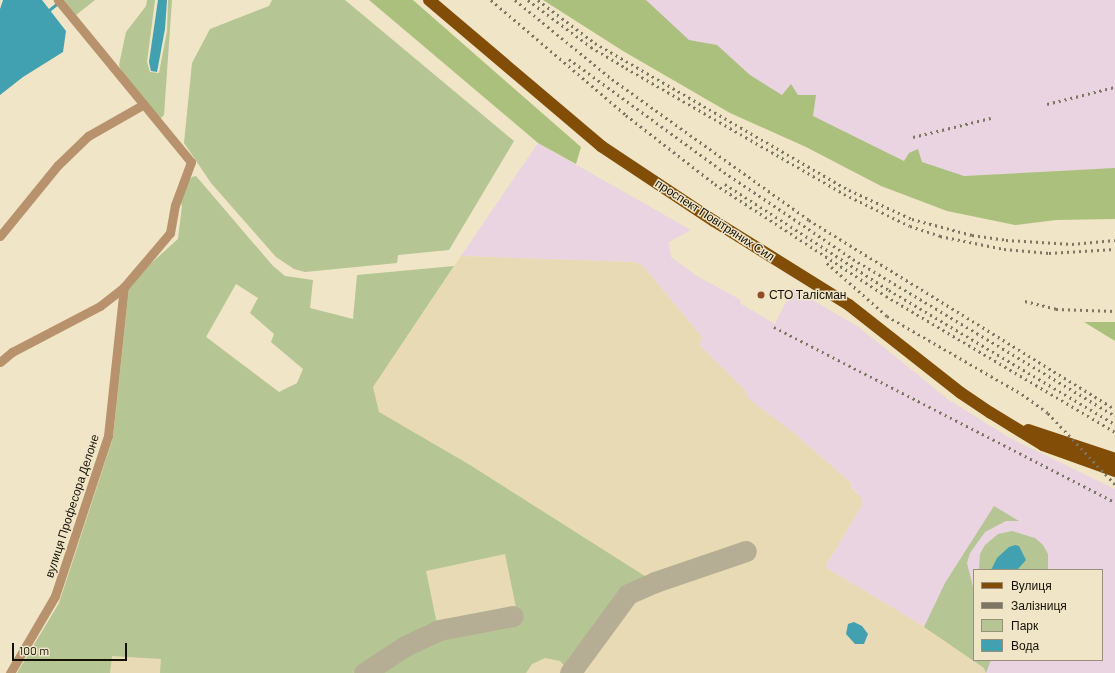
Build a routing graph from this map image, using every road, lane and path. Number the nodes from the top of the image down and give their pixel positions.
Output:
1 (58, 0) edge
2 (429, 0) edge
3 (144, 104) junction
4 (0, 236) edge
5 (124, 287) junction
6 (0, 362) edge
7 (1013, 426) junction
8 (1115, 460) edge
9 (1115, 471) edge
10 (10, 673) edge

1 - 3 street
2 - 7 main road, проспект Повітряних Сил
3 - 4 street
3 - 5 street
5 - 6 street
5 - 10 street, вулиця Професора Делоне
7 - 8 main road, проспект Повітряних Сил
7 - 9 main road, проспект Повітряних Сил

